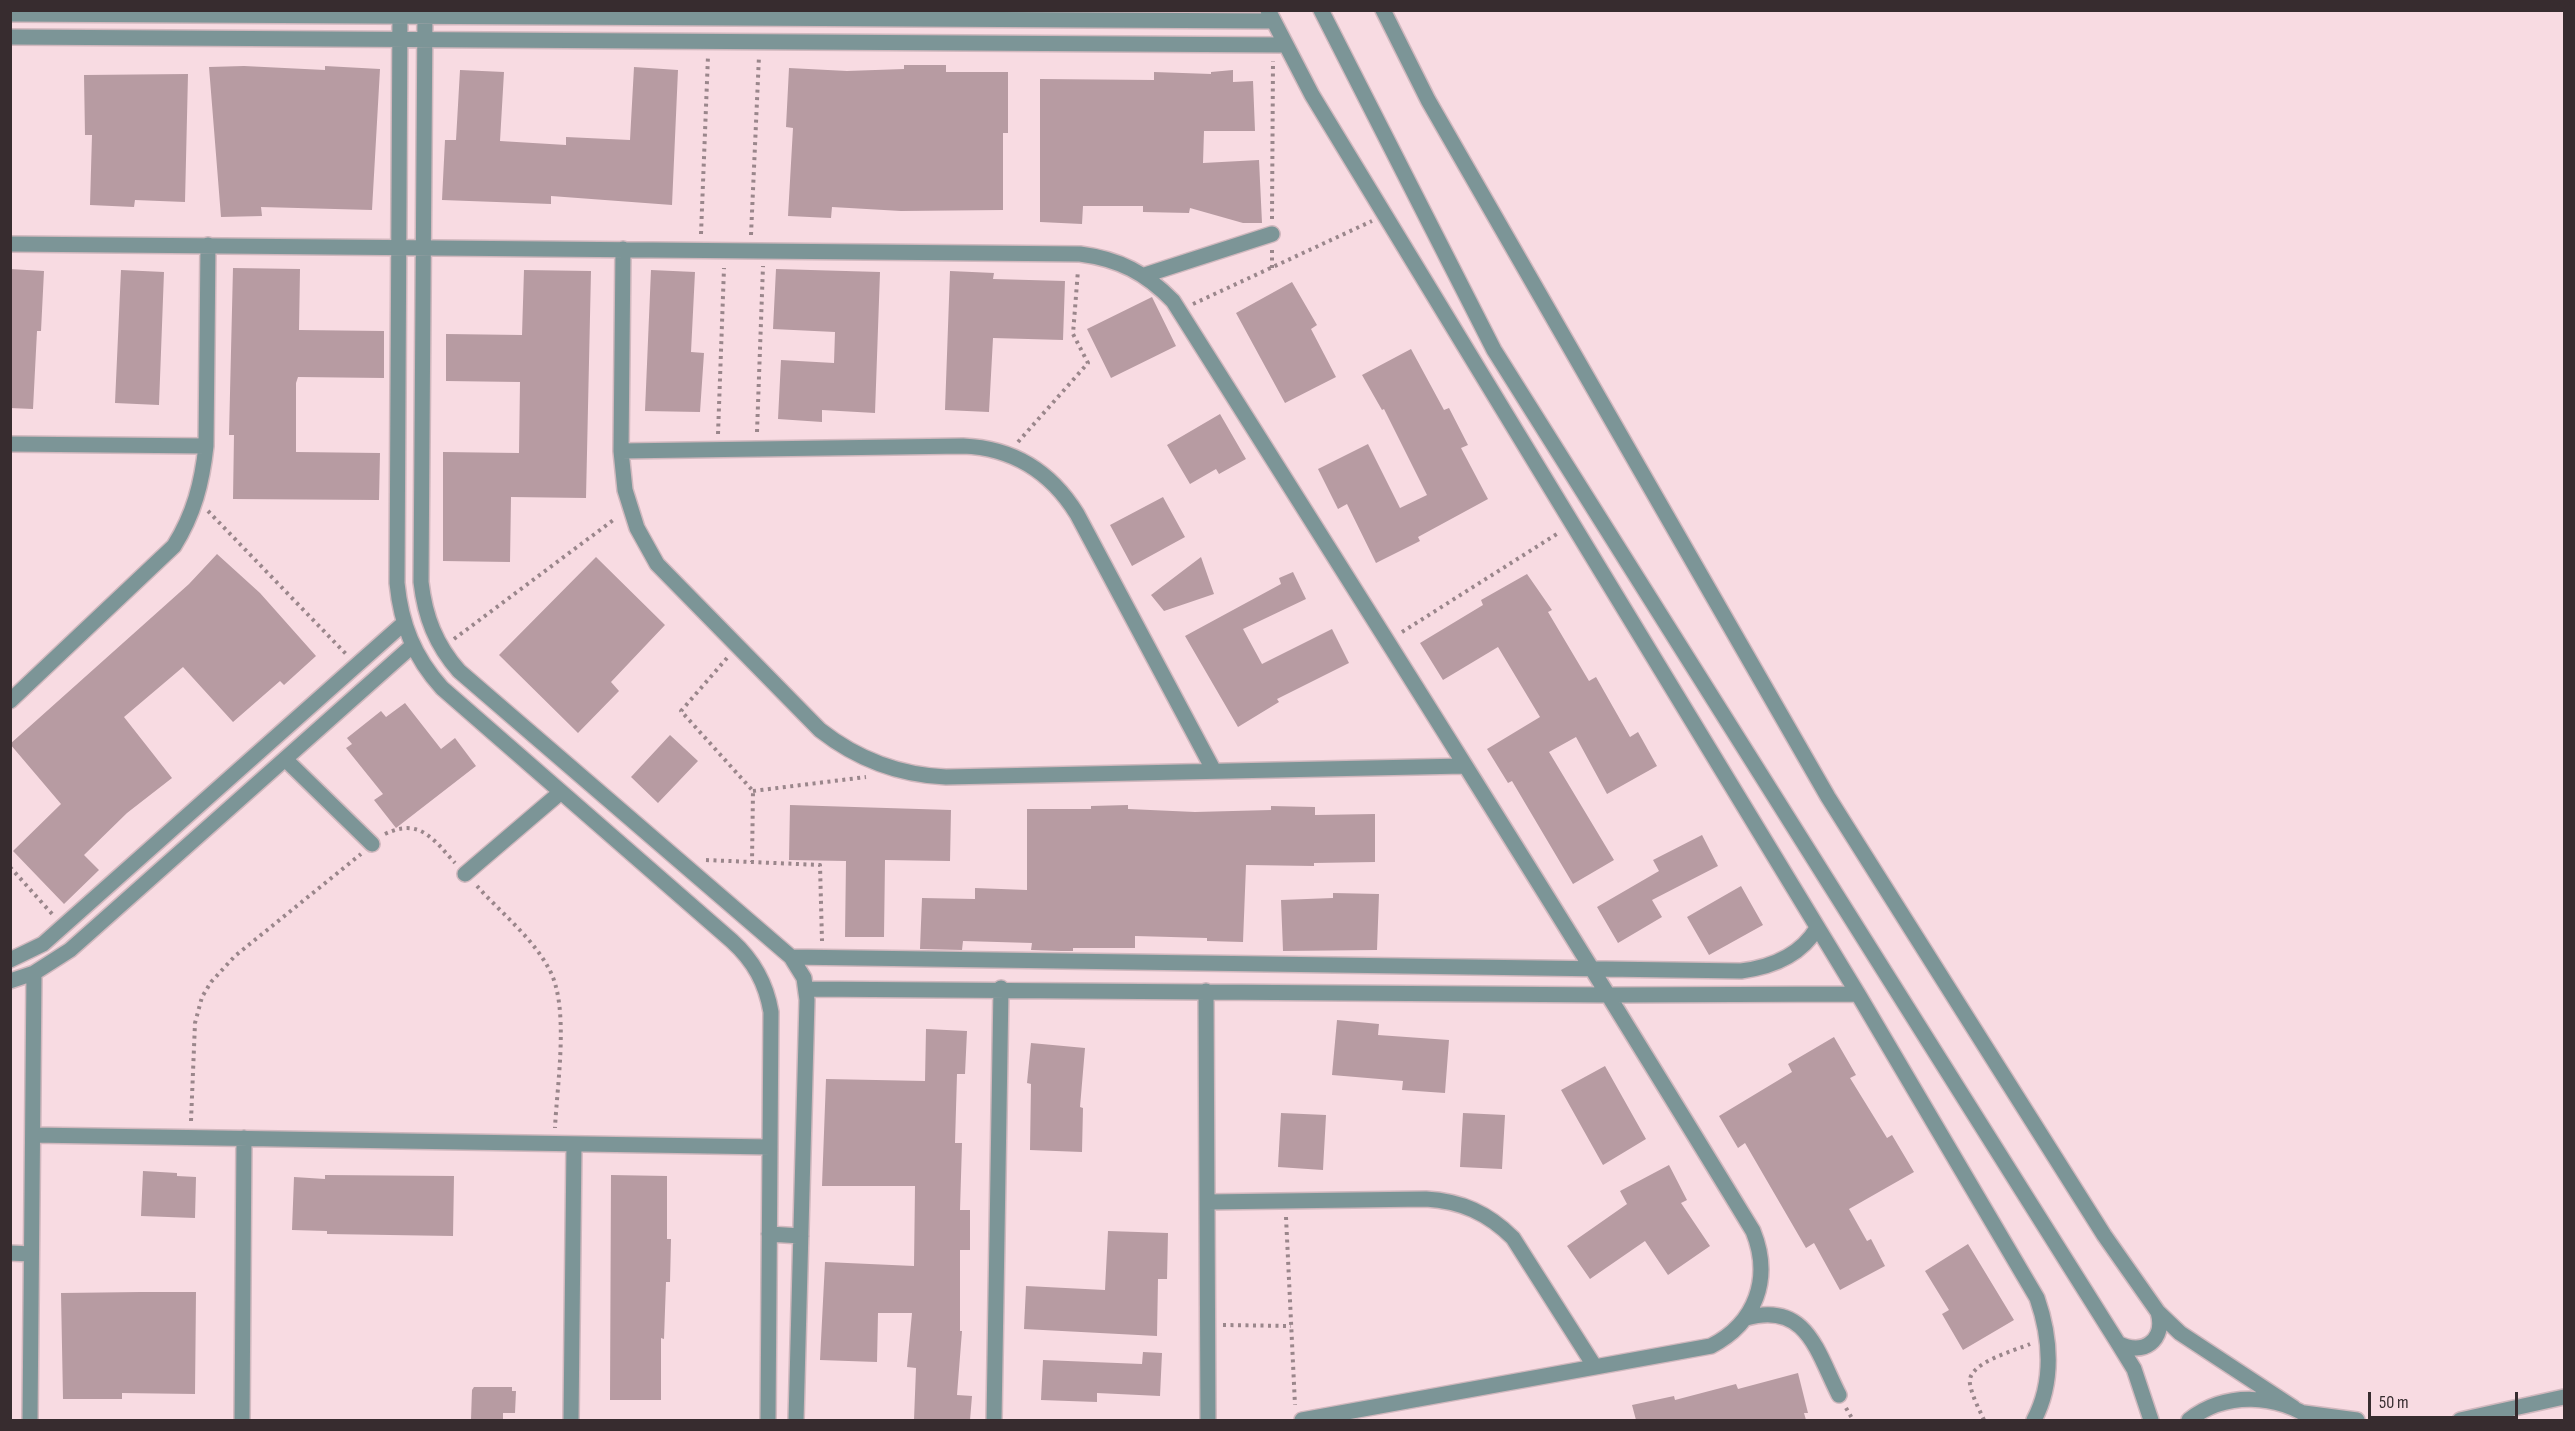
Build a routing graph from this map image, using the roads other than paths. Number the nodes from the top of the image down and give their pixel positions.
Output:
1 (1321, 10) edge
2 (1383, 10) edge
3 (400, 13) edge
4 (10, 14) edge
5 (424, 14) edge
6 (1271, 16) edge
7 (10, 37) edge
8 (400, 39) junction
9 (424, 40) junction
10 (1278, 45) junction
11 (1272, 234) road end
12 (10, 244) edge
13 (208, 245) junction
14 (399, 246) junction
15 (423, 247) junction
16 (623, 249) junction
17 (1145, 275) junction
18 (1494, 350) junction
19 (1474, 364) junction
20 (10, 444) edge
21 (206, 446) junction
22 (621, 451) junction
23 (398, 496) junction
24 (422, 497) junction
25 (404, 623) junction
26 (412, 646) junction
27 (10, 701) edge
28 (285, 759) junction
29 (1464, 766) junction
30 (1214, 771) junction
31 (225, 784) junction
32 (561, 792) junction
33 (240, 799) junction
34 (372, 844) road end
35 (465, 874) road end
36 (1817, 928) junction
37 (791, 957) junction
38 (10, 960) edge
39 (1372, 966) junction
40 (1595, 971) junction
41 (34, 973) junction
42 (10, 981) edge
43 (1001, 988) junction
44 (806, 989) junction
45 (1206, 991) junction
46 (1372, 992) junction
47 (1858, 994) junction
48 (1610, 995) junction
49 (33, 1135) junction
50 (244, 1138) junction
51 (574, 1144) junction
52 (770, 1147) junction
53 (1207, 1202) junction
54 (769, 1234) junction
55 (801, 1236) junction
56 (10, 1253) edge
57 (31, 1254) junction
58 (2158, 1312) junction
59 (1746, 1318) junction
60 (2118, 1343) junction
61 (1595, 1367) junction
62 (1839, 1395) dead end
63 (2565, 1397) edge
64 (2304, 1414) edge
65 (1298, 1415) edge
66 (30, 1420) edge
67 (242, 1420) edge
68 (571, 1420) edge
69 (768, 1420) edge
70 (796, 1420) edge
71 (994, 1420) edge
72 (1208, 1420) edge
73 (2034, 1420) edge
74 (2151, 1420) edge
75 (2189, 1420) edge
76 (2357, 1420) edge
77 (2460, 1420) edge

1 - 18 street
2 - 58 street
3 - 4 street
3 - 5 street
3 - 8 street
5 - 6 street
5 - 9 street
6 - 10 street
7 - 8 street
8 - 9 street
8 - 14 street
9 - 10 street
9 - 15 street
10 - 19 street
11 - 17 street
12 - 13 street
13 - 14 street
13 - 21 street
14 - 15 street
14 - 23 street
15 - 16 street
15 - 24 street
16 - 17 street
16 - 22 street
17 - 29 street
18 - 19 street
18 - 60 street
19 - 36 street
20 - 21 street
21 - 27 street
22 - 30 street
22 - 30 street
23 - 24 street
23 - 25 street
24 - 37 street
25 - 26 street
25 - 31 street
26 - 28 street
26 - 32 street
28 - 33 street
28 - 34 street
29 - 30 street
29 - 40 street
31 - 33 street
31 - 38 street
32 - 35 street
32 - 52 street
33 - 41 street
36 - 40 street
36 - 47 street
37 - 39 street
37 - 44 street
39 - 40 street
39 - 46 street
40 - 48 street
41 - 42 street
41 - 49 street
43 - 44 street
43 - 45 street
43 - 71 street
44 - 55 street
45 - 46 street
45 - 53 street
46 - 48 street
47 - 48 street
47 - 73 street
48 - 59 street
49 - 50 street
49 - 57 street
50 - 51 street
50 - 67 street
51 - 52 street
51 - 68 street
52 - 54 street
53 - 61 street
53 - 72 street
54 - 55 street
54 - 69 street
55 - 70 street
56 - 57 street
57 - 66 street
58 - 60 street
58 - 64 street
59 - 61 street
59 - 62 street
60 - 74 street
61 - 65 street
63 - 77 street
64 - 75 street
64 - 76 street

